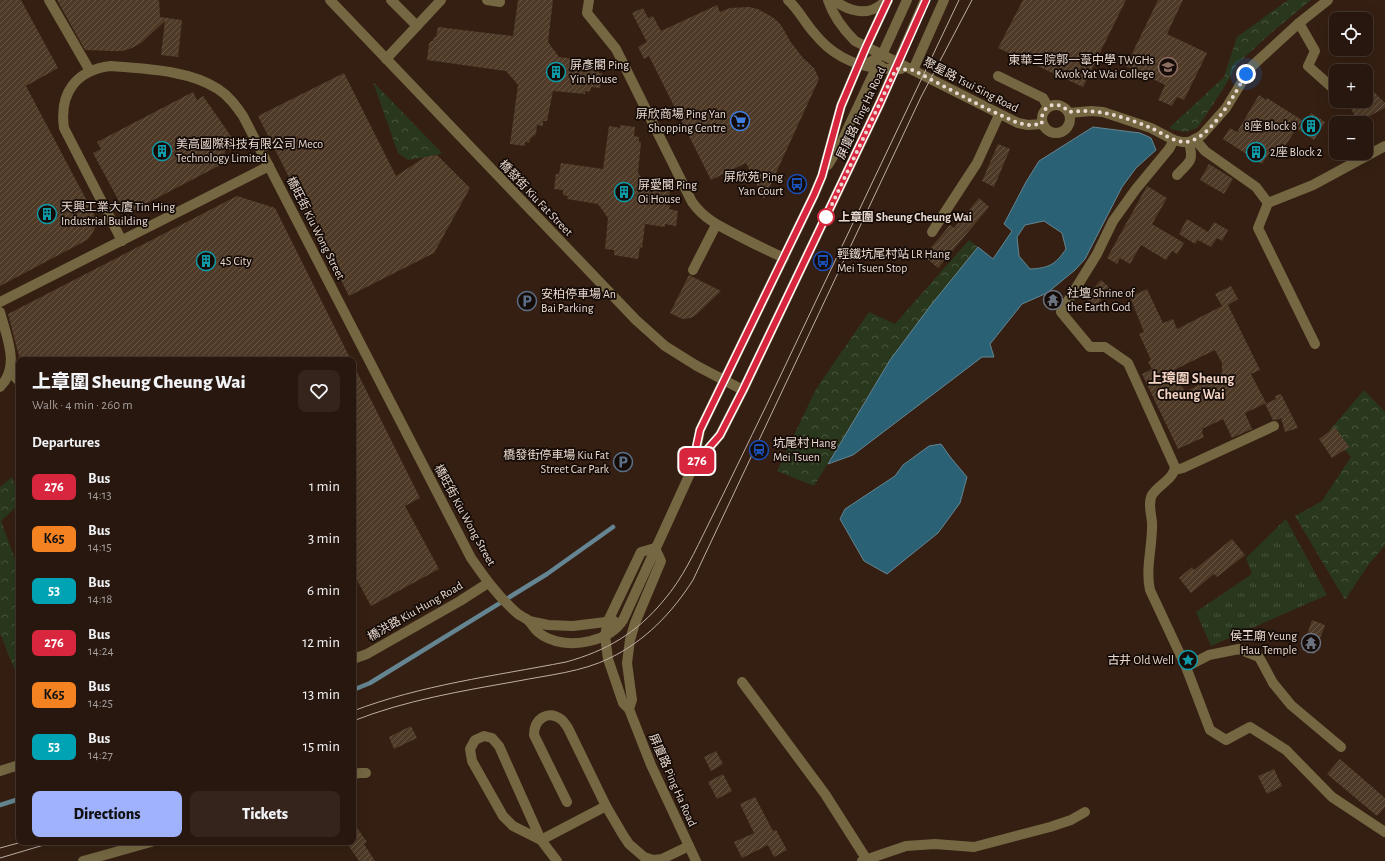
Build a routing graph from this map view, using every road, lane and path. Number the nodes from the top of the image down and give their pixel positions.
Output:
1 (49, 0) edge
2 (330, 0) edge
3 (391, 0) edge
4 (441, 0) edge
5 (487, 0) edge
6 (589, 0) edge
7 (788, 0) edge
8 (828, 0) edge
9 (834, 0) edge
10 (888, 0) edge
11 (908, 0) edge
12 (926, 0) edge
13 (944, 0) edge
14 (1328, 0) edge
15 (500, 2) dead end
16 (1299, 23) junction
17 (417, 26) junction
18 (866, 47) junction
19 (882, 55) junction
20 (386, 59) junction
21 (859, 64) junction
22 (897, 66) junction
23 (876, 68) junction
24 (913, 70) junction
25 (90, 71) junction
26 (998, 76) dead end
27 (1329, 85) edge
28 (1048, 107) junction
29 (1069, 112) junction
30 (999, 114) junction
31 (1042, 124) junction
32 (1174, 140) junction
33 (1192, 141) junction
34 (1385, 146) edge
35 (269, 166) junction
36 (1177, 175) dead end
37 (822, 176) junction
38 (1268, 203) junction
39 (716, 225) junction
40 (932, 232) dead end
41 (122, 241) junction
42 (784, 258) junction
43 (693, 270) dead end
44 (0, 302) edge
45 (0, 312) edge
46 (1315, 344) dead end
47 (10, 372) junction
48 (16, 378) edge
49 (724, 380) junction
50 (0, 387) edge
51 (743, 390) junction
52 (1274, 426) dead end
53 (692, 467) junction
54 (1175, 470) junction
55 (655, 548) junction
56 (490, 586) junction
57 (623, 620) junction
58 (529, 621) junction
59 (608, 621) junction
60 (635, 623) junction
61 (605, 636) junction
62 (356, 658) edge
63 (1186, 667) junction
64 (742, 682) dead end
65 (629, 709) junction
66 (1341, 747) dead end
67 (16, 766) edge
68 (0, 771) edge
69 (356, 773) edge
70 (366, 773) dead end
71 (567, 802) dead end
72 (606, 806) junction
73 (1085, 812) dead end
74 (1385, 832) edge
75 (541, 840) junction
76 (140, 845) edge
77 (689, 846) junction
78 (865, 860) edge
79 (83, 861) edge
80 (557, 861) edge
81 (696, 861) edge

1 - 25 street
2 - 20 street, 橋發街 Kiu Fat Street
3 - 17 street
4 - 17 street
5 - 15 street
6 - 39 street
7 - 21 street
8 - 18 street, 聚星路 Tsui Sing Road
9 - 10 street
10 - 18 street, 屏廈路 Ping Ha Road
11 - 19 street
12 - 22 street, 屏廈路 Ping Ha Road
13 - 24 street
14 - 16 street
16 - 27 street
16 - 33 street
17 - 20 street
18 - 19 street, 聚星路 Tsui Sing Road
18 - 21 street, 屏廈路 Ping Ha Road
19 - 21 street
19 - 22 street, 聚星路 Tsui Sing Road
20 - 49 street, 橋發街 Kiu Fat Street
21 - 23 street
21 - 37 street, 屏廈路 Ping Ha Road
22 - 23 street
22 - 24 street, 聚星路 Tsui Sing Road
22 - 51 street, 屏廈路 Ping Ha Road
23 - 37 street
24 - 30 street, 聚星路 Tsui Sing Road
25 - 35 street, 橋旺街 Kiu Wong Street
25 - 41 street, 橋旺街 Kiu Wong Street
26 - 28 street
28 - 29 street
28 - 31 street
29 - 31 street
29 - 32 street
30 - 31 street, 聚星路 Tsui Sing Road
30 - 40 street
32 - 33 street
32 - 54 street
33 - 36 street
33 - 38 street
34 - 38 street
35 - 41 street
35 - 56 street, 橋旺街 Kiu Wong Street
37 - 42 street, 屏廈路 Ping Ha Road
38 - 46 street
39 - 42 street
39 - 43 street
41 - 44 street
42 - 49 street, 屏廈路 Ping Ha Road
45 - 47 street
47 - 48 street
47 - 50 street
49 - 51 street, 橋發街 Kiu Fat Street
49 - 53 street, 屏廈路 Ping Ha Road
51 - 53 street, 屏廈路 Ping Ha Road
52 - 54 street
53 - 55 street, 屏廈路 Ping Ha Road
54 - 63 street
55 - 57 street
55 - 59 street, 屏廈路 Ping Ha Road
55 - 60 street, 屏廈路 Ping Ha Road
56 - 58 street, 橋旺街 Kiu Wong Street
56 - 62 street, 橋洪路 Kiu Hung Road
57 - 59 street, 橋旺街 Kiu Wong Street
57 - 60 street, 橋旺街 Kiu Wong Street
57 - 61 street
58 - 59 street, 橋旺街 Kiu Wong Street
58 - 61 street, 橋旺街 Kiu Wong Street
59 - 61 street, 屏廈路 Ping Ha Road
60 - 65 street, 屏廈路 Ping Ha Road
61 - 65 street, 屏廈路 Ping Ha Road
63 - 66 street
63 - 74 street
64 - 78 street
65 - 77 street, 屏廈路 Ping Ha Road
67 - 68 street
69 - 70 street
71 - 72 street
72 - 75 street
72 - 77 street
73 - 78 street
75 - 75 street
75 - 80 street
76 - 79 street
77 - 81 street, 屏廈路 Ping Ha Road

